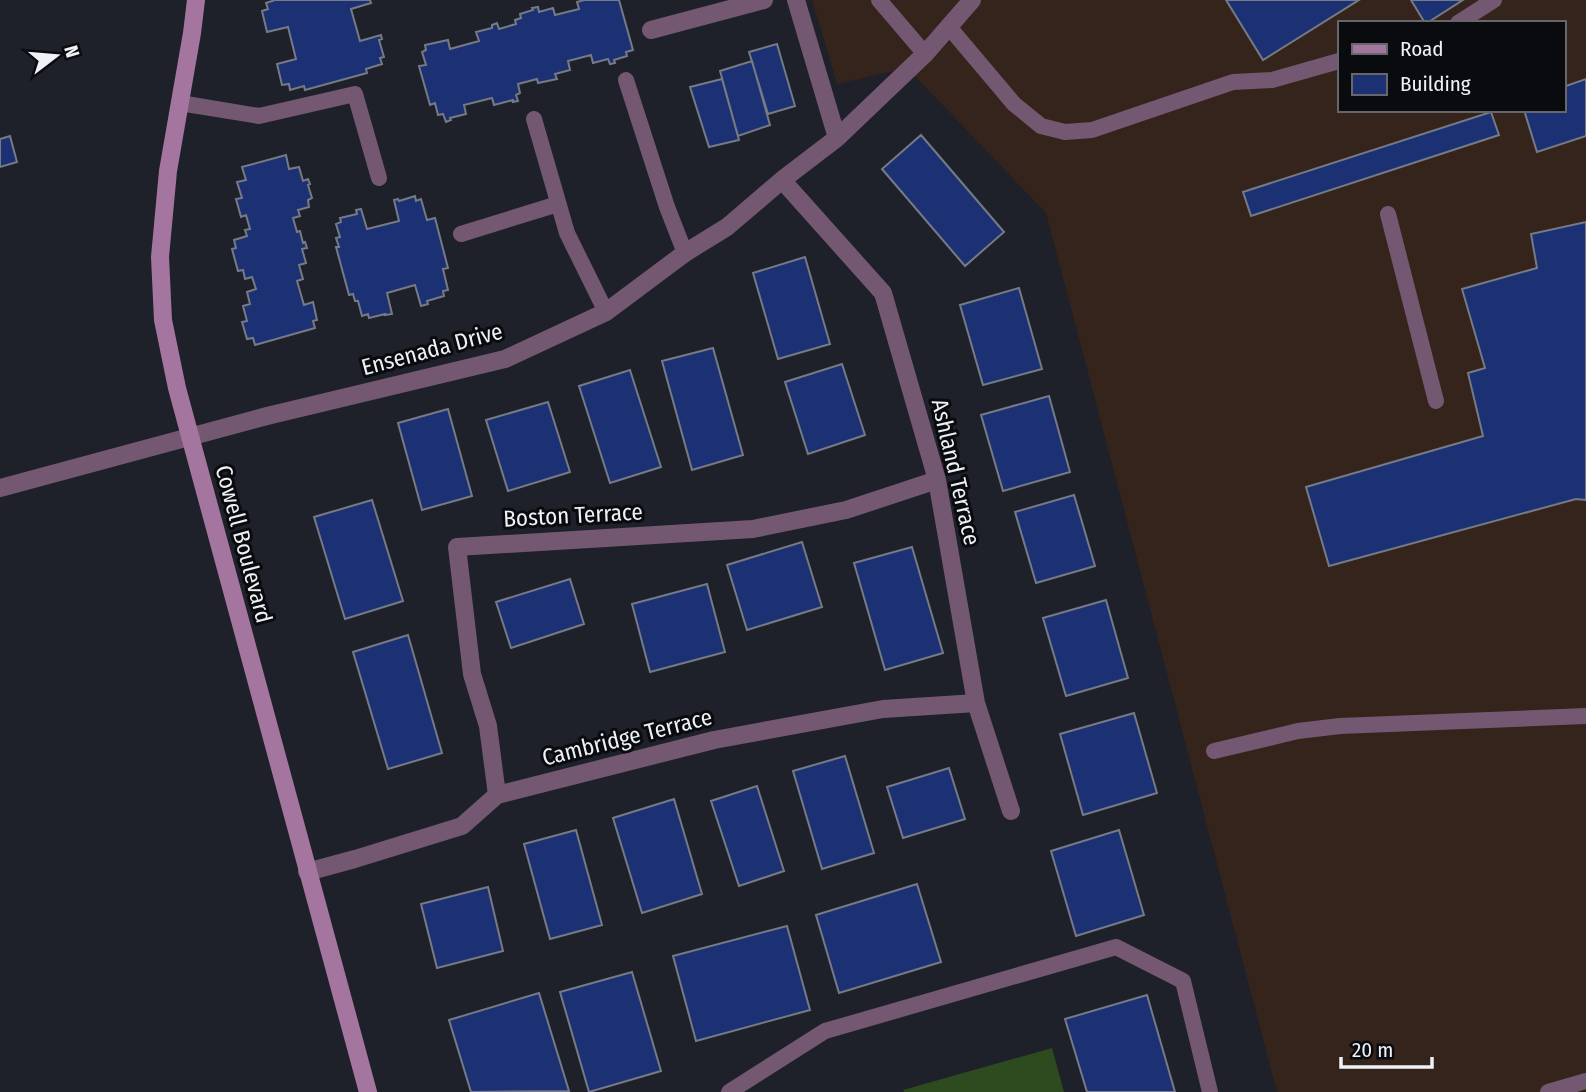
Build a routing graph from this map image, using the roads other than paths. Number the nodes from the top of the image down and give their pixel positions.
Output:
1 (196, 0) edge
2 (764, 0) edge
3 (796, 0) edge
4 (879, 0) edge
5 (972, 0) edge
6 (1494, 0) edge
7 (1461, 21) edge
8 (949, 27) junction
9 (651, 30) dead end
10 (925, 54) junction
11 (1338, 61) edge
12 (626, 80) dead end
13 (180, 103) junction
14 (534, 118) dead end
15 (837, 138) junction
16 (379, 178) dead end
17 (782, 180) junction
18 (558, 204) junction
19 (1388, 214) dead end
20 (461, 234) dead end
21 (685, 253) junction
22 (606, 312) junction
23 (1436, 401) dead end
24 (190, 436) junction
25 (937, 480) junction
26 (0, 488) edge
27 (976, 704) junction
28 (1586, 716) edge
29 (1214, 751) dead end
30 (497, 795) junction
31 (1011, 811) dead end
32 (307, 872) junction
33 (1586, 1082) edge
34 (368, 1092) edge
35 (729, 1092) edge
36 (1210, 1092) edge
37 (1548, 1092) edge

1 - 13 main road, Cowell Boulevard
2 - 9 street
3 - 15 street
4 - 10 lane
5 - 8 street, Ensenada Drive
6 - 7 lane
8 - 10 street, Ensenada Drive
8 - 11 lane
10 - 15 street, Ensenada Drive
12 - 21 lane
13 - 16 lane
13 - 24 main road, Cowell Boulevard
14 - 18 lane
15 - 17 street, Ensenada Drive
17 - 21 street, Ensenada Drive
17 - 25 street, Ashland Terrace
18 - 20 lane
18 - 22 lane
19 - 23 lane
21 - 22 street, Ensenada Drive
22 - 24 street, Ensenada Drive
24 - 26 street, Ensenada Drive
24 - 32 main road, Cowell Boulevard
25 - 27 street, Ashland Terrace
25 - 30 street, Boston Terrace
27 - 30 street, Cambridge Terrace
27 - 31 street, Ashland Terrace
28 - 29 lane
30 - 32 street, Cambridge Terrace
32 - 34 main road, Cowell Boulevard
33 - 37 lane
35 - 36 lane

